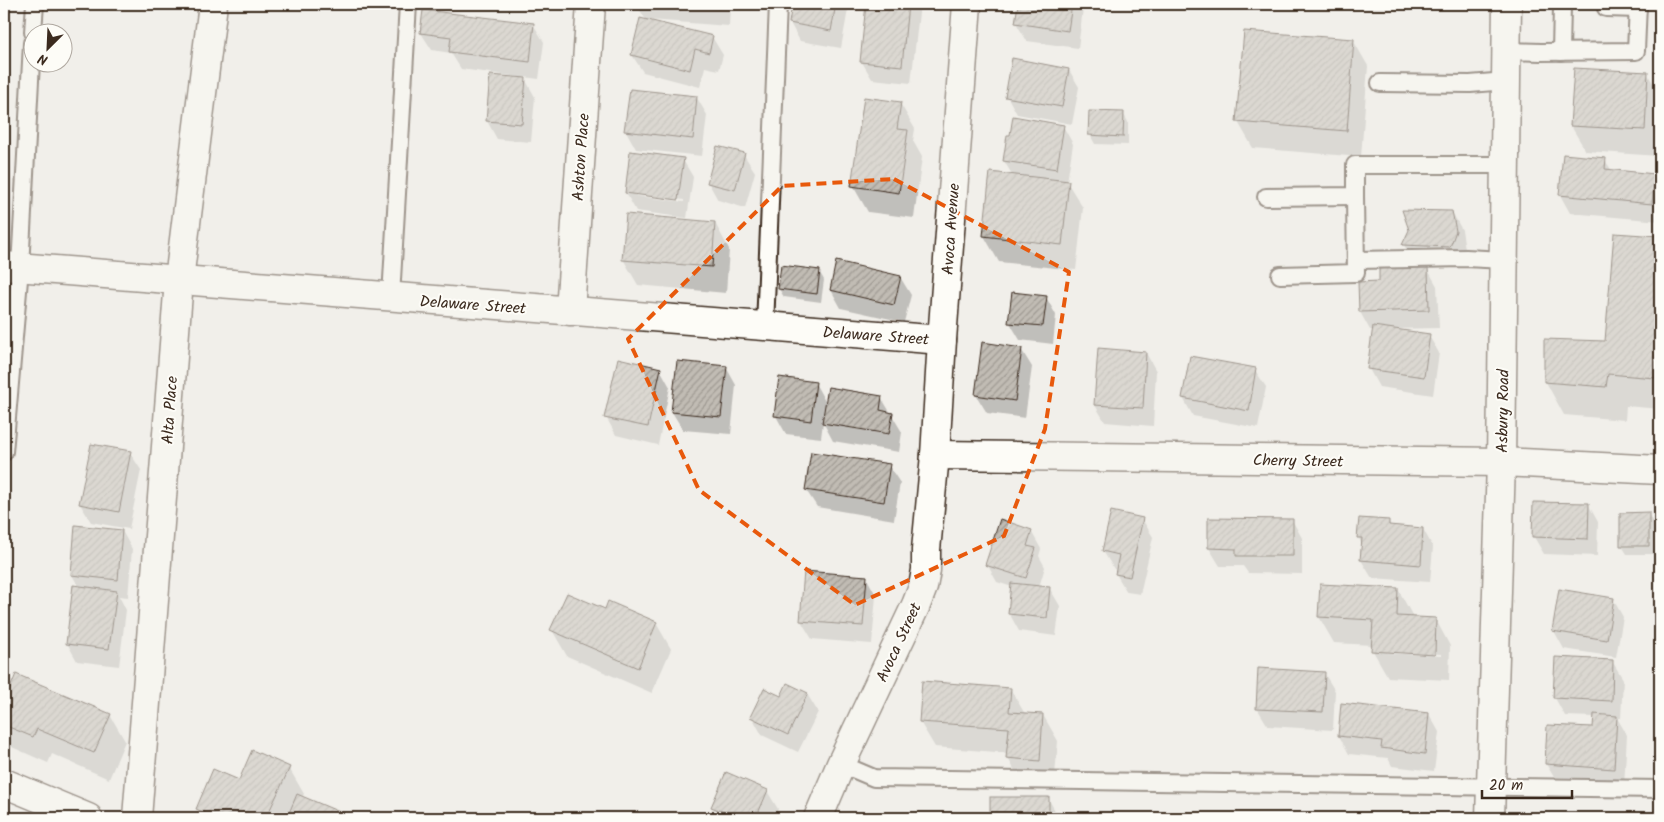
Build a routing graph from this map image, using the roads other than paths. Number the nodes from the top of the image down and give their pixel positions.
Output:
1 (35, 4) edge
2 (213, 4) edge
3 (408, 4) edge
4 (590, 4) edge
5 (778, 4) edge
6 (968, 4) edge
7 (1507, 4) edge
8 (1566, 6) edge
9 (1638, 6) edge
10 (1606, 8) dead end
11 (34, 22) edge
12 (1507, 51) junction
13 (1561, 52) junction
14 (29, 72) edge
15 (1506, 82) junction
16 (1380, 83) dead end
17 (1505, 164) junction
18 (1356, 196) junction
19 (1266, 197) dead end
20 (1356, 260) junction
21 (1504, 260) junction
22 (12, 267) edge
23 (1280, 276) dead end
24 (179, 280) junction
25 (391, 297) junction
26 (570, 311) junction
27 (765, 326) junction
28 (942, 340) junction
29 (4, 452) edge
30 (935, 455) junction
31 (1501, 462) junction
32 (1660, 470) edge
33 (841, 764) junction
34 (4, 782) edge
35 (1490, 787) junction
36 (1660, 789) edge
37 (88, 818) edge
38 (137, 818) edge
39 (818, 818) edge
40 (1490, 818) edge

1 - 11 lane
2 - 24 street, Alta Place
3 - 25 lane
4 - 26 street, Ashton Place
5 - 27 lane
6 - 28 street, Avoca Avenue
7 - 12 street, Asbury Road
8 - 13 lane
9 - 10 lane
9 - 13 lane
12 - 13 lane
12 - 15 street, Asbury Road
14 - 22 lane
15 - 16 lane
15 - 17 street, Asbury Road
17 - 18 lane
17 - 21 street, Asbury Road
18 - 19 lane
18 - 20 lane
20 - 21 lane
20 - 23 lane
21 - 31 street, Asbury Road
22 - 24 street, Delaware Street
22 - 29 lane
24 - 25 street, Delaware Street
24 - 38 street, Alta Place
25 - 26 street, Delaware Street
26 - 27 street, Delaware Street
27 - 28 street, Delaware Street
28 - 30 street, Avoca Avenue
30 - 31 street, Cherry Street
30 - 33 street, Avoca Street
31 - 32 street, Cherry Street
31 - 35 street, Asbury Road
33 - 35 lane
33 - 39 street, Avoca Street
34 - 37 street
35 - 36 lane
35 - 40 street, Asbury Road

